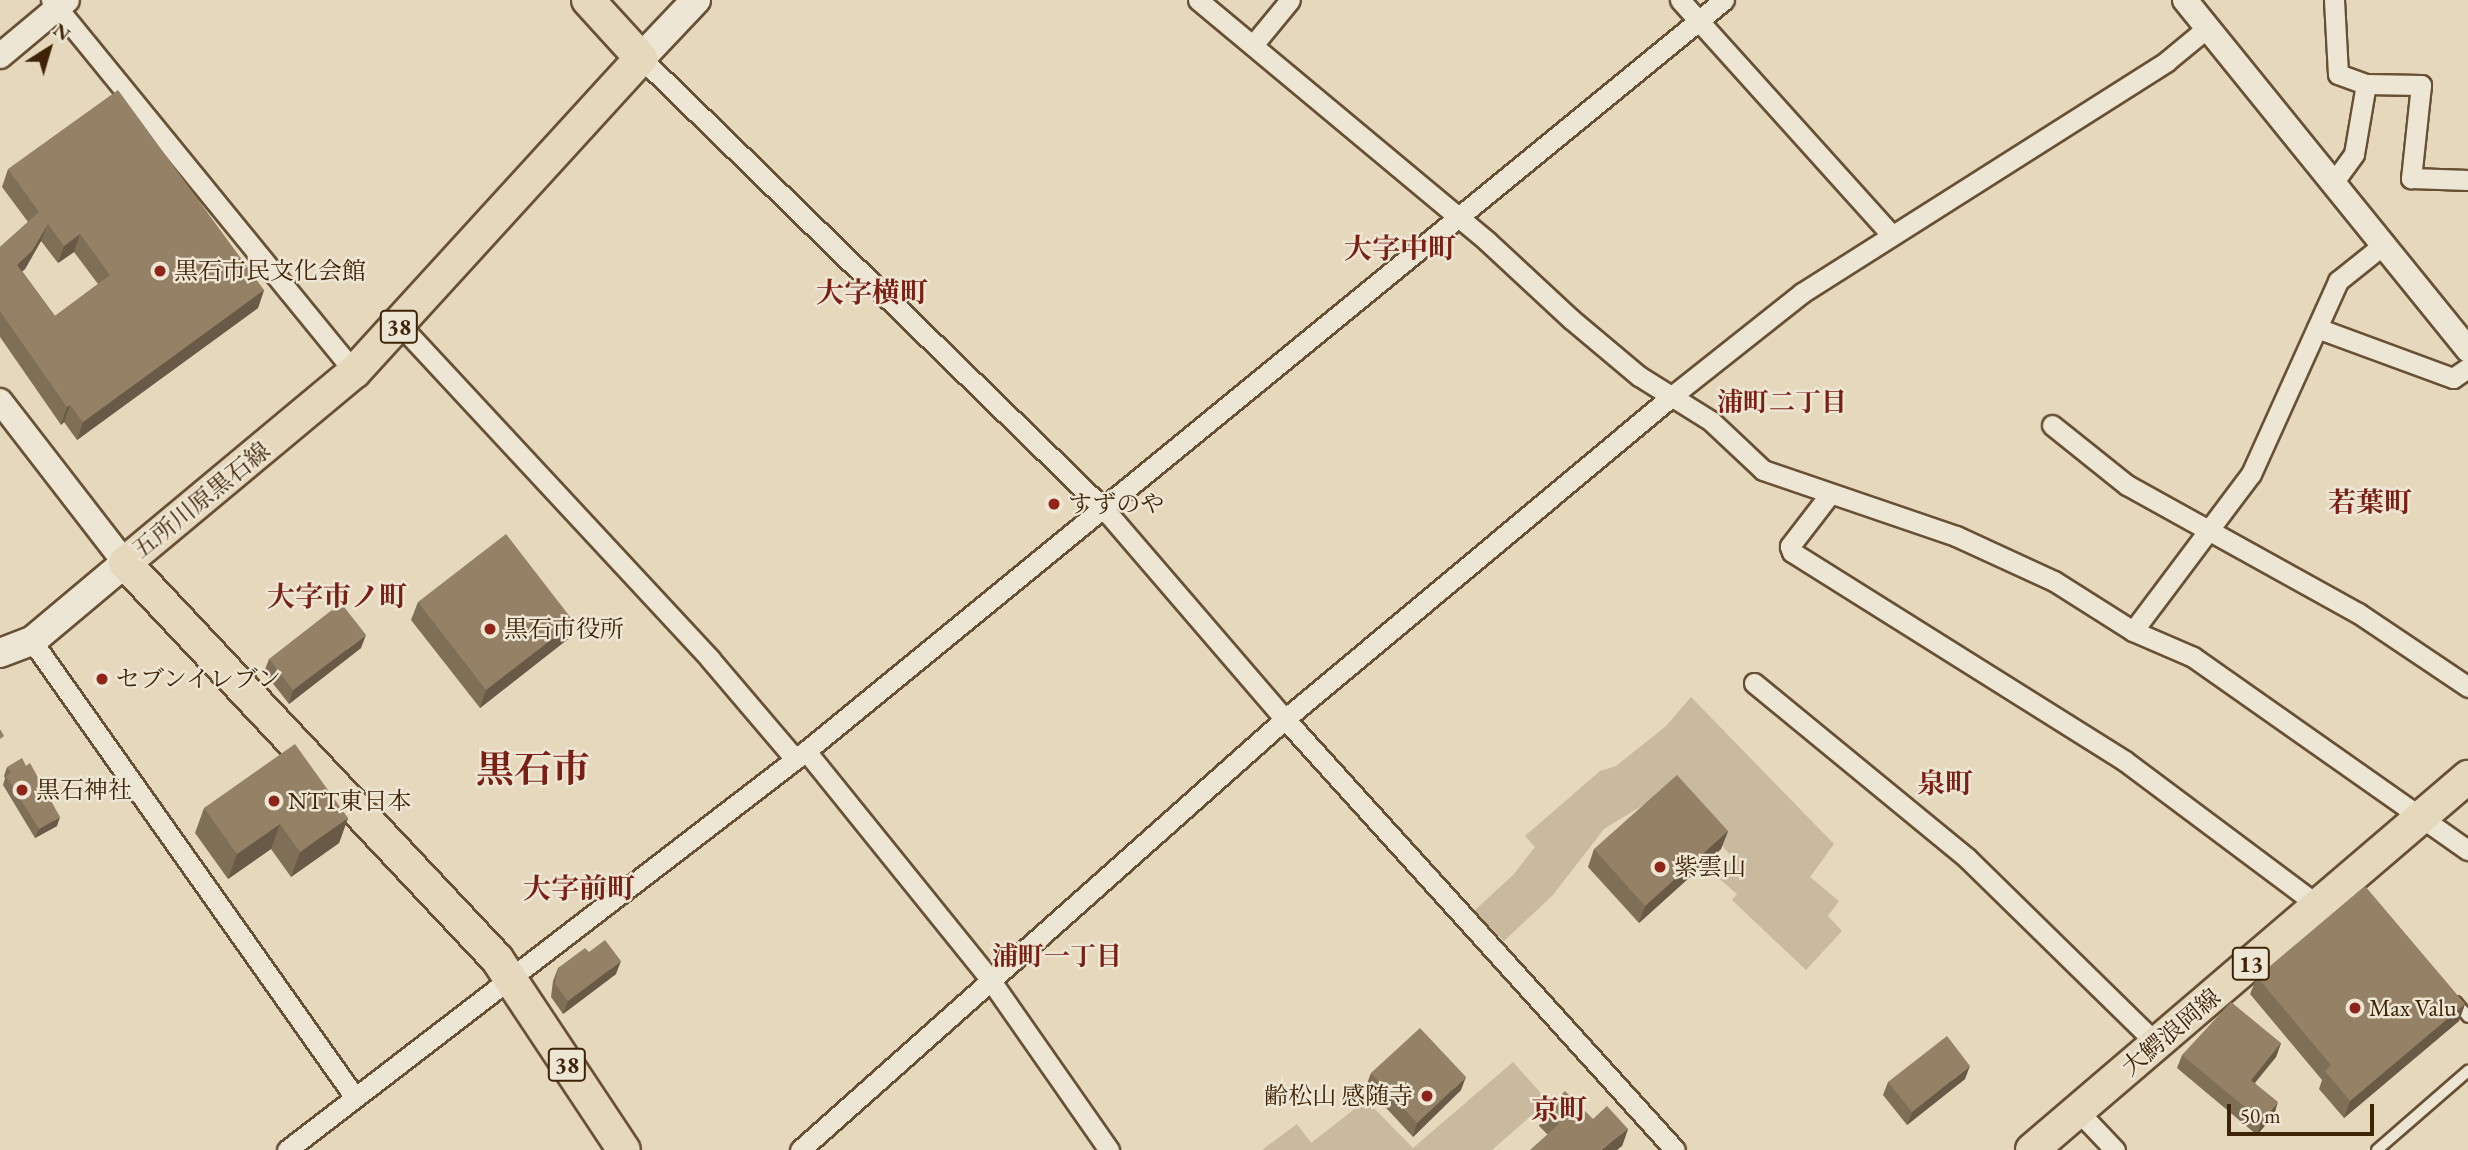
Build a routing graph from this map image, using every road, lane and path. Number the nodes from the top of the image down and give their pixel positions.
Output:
1 (588, 0) edge
2 (696, 0) edge
3 (1198, 0) edge
4 (1290, 0) edge
5 (1680, 0) edge
6 (1724, 0) edge
7 (2185, 0) edge
8 (2334, 0) edge
9 (59, 3) edge
10 (1697, 21) junction
11 (2207, 28) junction
12 (1253, 45) junction
13 (0, 56) edge
14 (641, 58) junction
15 (2366, 83) junction
16 (2468, 180) edge
17 (2333, 183) junction
18 (1457, 218) junction
19 (1891, 234) junction
20 (2383, 245) junction
21 (400, 326) junction
22 (2317, 328) junction
23 (2468, 350) edge
24 (2468, 368) edge
25 (354, 372) junction
26 (1672, 396) junction
27 (0, 401) edge
28 (2052, 425) dead end
29 (1830, 494) junction
30 (1105, 510) junction
31 (2210, 530) junction
32 (125, 563) junction
33 (2133, 631) junction
34 (32, 641) junction
35 (0, 653) edge
36 (1754, 682) dead end
37 (2468, 687) edge
38 (1285, 719) junction
39 (801, 755) junction
40 (2468, 777) edge
41 (2423, 817) junction
42 (2468, 850) edge
43 (2319, 906) junction
44 (989, 978) junction
45 (511, 979) junction
46 (2444, 988) edge
47 (2468, 1017) edge
48 (2157, 1044) junction
49 (2468, 1071) edge
50 (354, 1096) junction
51 (2078, 1111) junction
52 (287, 1150) edge
53 (624, 1150) edge
54 (800, 1150) edge
55 (1109, 1150) edge
56 (1675, 1150) edge
57 (2032, 1150) edge
58 (2115, 1150) edge
59 (2377, 1150) edge

1 - 14 main road
2 - 14 main road
3 - 12 street
4 - 12 street
5 - 10 street
6 - 10 street
7 - 11 street
8 - 15 street
9 - 13 street
9 - 25 street
10 - 18 street
10 - 19 street
11 - 17 street
11 - 19 street
12 - 18 street
14 - 21 main road, 五所川原黒石線 / 38
14 - 30 street
15 - 16 street
15 - 17 street
17 - 20 street
18 - 26 street
18 - 30 street
19 - 26 street
20 - 22 street
20 - 23 street
21 - 25 main road, 五所川原黒石線 / 38
21 - 39 street
22 - 24 street
22 - 31 street
25 - 32 main road, 五所川原黒石線 / 38
26 - 29 street
26 - 38 street
27 - 32 street
28 - 31 street
29 - 33 street
29 - 43 street
30 - 38 street
30 - 39 street
31 - 33 street
31 - 37 street
32 - 34 main road
32 - 45 main road, 五所川原黒石線 / 38
33 - 41 street
34 - 35 main road
34 - 50 street
36 - 48 street
38 - 44 street
38 - 56 street
39 - 44 street
39 - 45 street
40 - 41 main road, 大鰐浪岡線 / 13
41 - 42 street
41 - 43 main road, 大鰐浪岡線 / 13
43 - 48 main road, 大鰐浪岡線 / 13
44 - 54 street
44 - 55 street
45 - 50 street
45 - 53 main road, 五所川原黒石線 / 38
46 - 47 lane
48 - 51 main road, 大鰐浪岡線 / 13
49 - 59 lane
50 - 52 street
51 - 57 main road, 大鰐浪岡線 / 13
51 - 58 street

